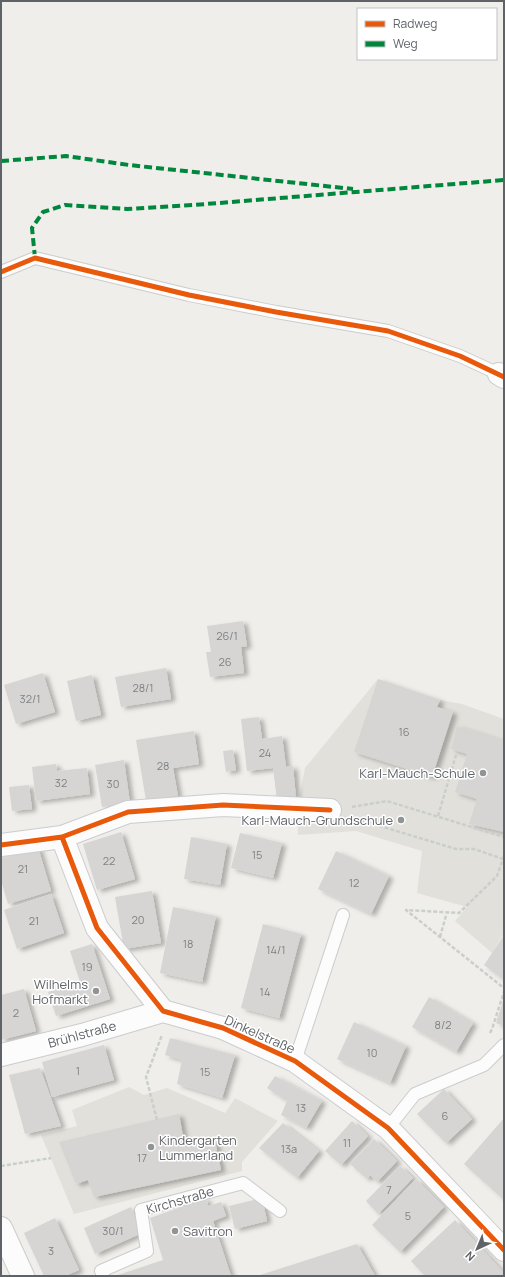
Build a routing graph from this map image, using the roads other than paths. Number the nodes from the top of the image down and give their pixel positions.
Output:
1 (1, 272) edge
2 (502, 376) edge
3 (330, 810) road end
4 (62, 837) junction
5 (1, 845) edge
6 (343, 915) dead end
7 (163, 1010) junction
8 (504, 1045) edge
9 (1, 1055) edge
10 (294, 1061) junction
11 (388, 1128) junction
12 (280, 1211) dead end
13 (1, 1228) edge
14 (504, 1250) edge
15 (23, 1276) edge
16 (103, 1276) edge

1 - 2 lane
3 - 4 street
4 - 5 street
4 - 7 street
6 - 10 lane
7 - 9 street, Brühlstraße
7 - 10 street, Dinkelstraße
8 - 11 lane
10 - 11 street, Dinkelstraße
11 - 14 street, Dinkelstraße
12 - 16 lane, Kirchstraße
13 - 15 street

